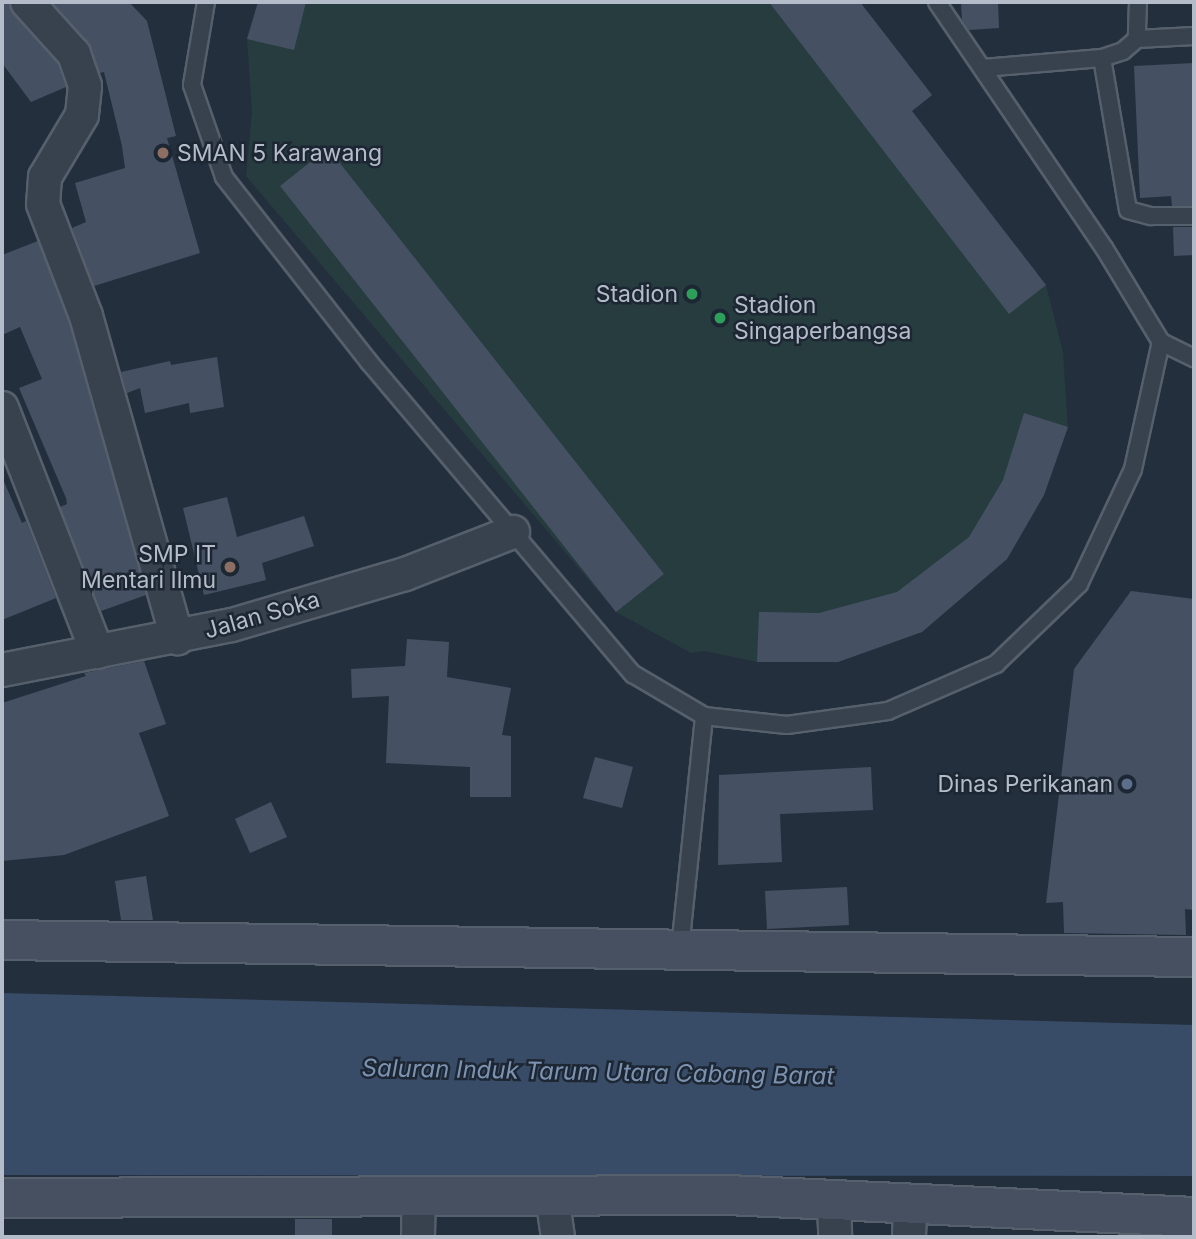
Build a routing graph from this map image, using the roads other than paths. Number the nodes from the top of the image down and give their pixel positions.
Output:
1 (27, 2) edge
2 (206, 2) edge
3 (937, 2) edge
4 (1138, 2) edge
5 (1194, 36) edge
6 (1137, 39) junction
7 (1102, 58) junction
8 (983, 68) junction
9 (1194, 216) edge
10 (1161, 342) junction
11 (1194, 358) edge
12 (2, 408) edge
13 (513, 532) junction
14 (177, 638) junction
15 (97, 652) junction
16 (2, 670) edge
17 (704, 716) junction
18 (2, 940) edge
19 (680, 949) junction
20 (1194, 957) edge
21 (552, 1196) junction
22 (2, 1198) edge
23 (419, 1198) junction
24 (1194, 1217) edge
25 (834, 1219) edge
26 (909, 1221) edge
27 (1139, 1227) edge
28 (418, 1237) edge
29 (558, 1237) edge

1 - 14 street
2 - 13 lane
3 - 8 lane
4 - 6 lane
5 - 6 lane
6 - 7 lane
7 - 8 lane
7 - 9 lane
8 - 10 lane
10 - 11 lane
10 - 17 lane
12 - 15 street
13 - 14 street, Jalan Soka
13 - 17 lane
14 - 15 street, Jalan Soka
15 - 16 street, Jalan Soka
17 - 19 lane
18 - 19 street
19 - 20 street
21 - 23 street
21 - 25 street
21 - 29 street
22 - 23 street
23 - 28 street
24 - 27 street
25 - 26 street
26 - 27 street

